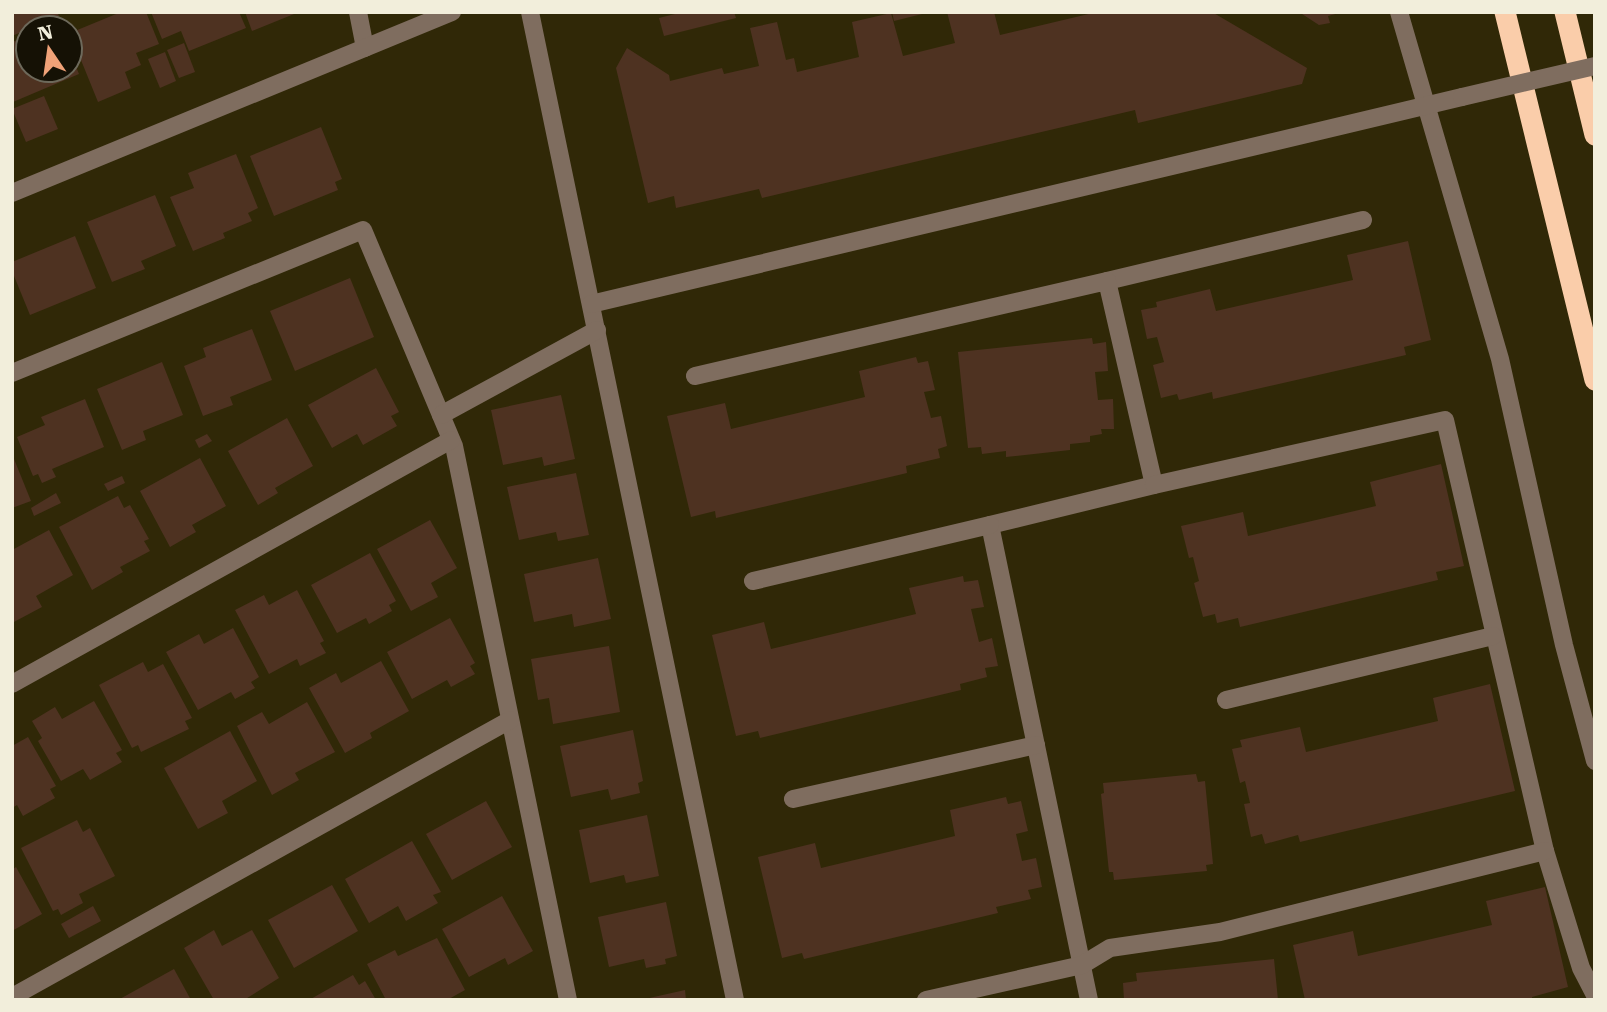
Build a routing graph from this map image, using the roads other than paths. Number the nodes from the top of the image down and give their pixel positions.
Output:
1 (358, 12) edge
2 (452, 12) edge
3 (530, 12) edge
4 (1399, 12) edge
5 (1505, 12) edge
6 (1566, 12) edge
7 (1574, 12) edge
8 (1572, 41) junction
9 (365, 47) junction
10 (1595, 66) edge
11 (1426, 106) junction
12 (1595, 135) edge
13 (12, 192) edge
14 (1363, 220) dead end
15 (1107, 281) junction
16 (591, 304) junction
17 (597, 330) junction
18 (12, 373) edge
19 (695, 376) dead end
20 (1595, 380) edge
21 (441, 415) junction
22 (452, 440) junction
23 (1154, 485) junction
24 (990, 525) junction
25 (753, 581) dead end
26 (1493, 636) junction
27 (12, 684) edge
28 (1226, 700) dead end
29 (510, 720) junction
30 (1036, 745) junction
31 (1595, 761) edge
32 (793, 799) dead end
33 (1545, 851) junction
34 (1082, 965) junction
35 (1595, 995) edge
36 (12, 997) edge
37 (568, 1000) edge
38 (735, 1000) edge
39 (926, 1000) edge
40 (1089, 1000) edge

1 - 9 street
2 - 9 street
3 - 16 street
4 - 11 street
5 - 20 highway
6 - 8 highway
7 - 8 highway
8 - 12 highway
9 - 13 street
10 - 11 street, bridge
11 - 16 street
11 - 31 street
14 - 15 street
15 - 19 street
15 - 23 street
16 - 17 street
17 - 21 street
17 - 38 street
18 - 21 street
21 - 22 street
22 - 27 street
22 - 29 street
23 - 24 street
23 - 26 street
24 - 25 street
24 - 30 street
26 - 28 street
26 - 33 street
29 - 36 street
29 - 37 street
30 - 32 street
30 - 34 street
33 - 34 street
33 - 35 street
34 - 39 street
34 - 40 street

